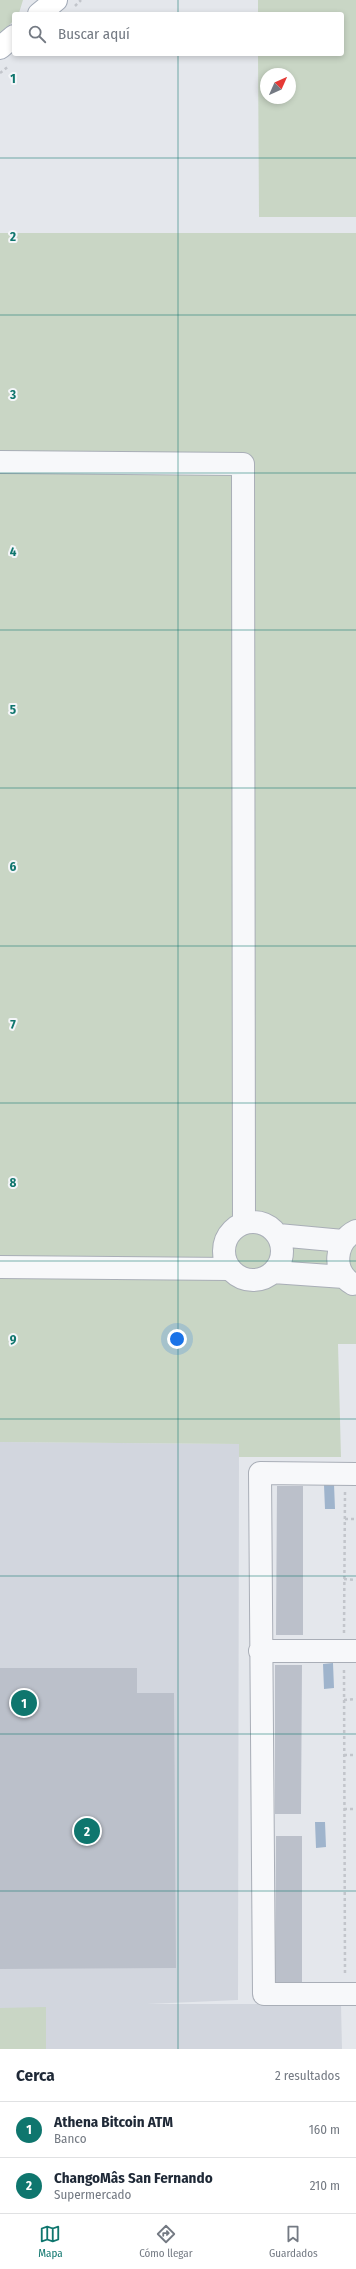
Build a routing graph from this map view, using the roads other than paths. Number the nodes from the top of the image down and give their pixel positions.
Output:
1 (32, 0) edge
2 (56, 0) edge
3 (29, 12) edge
4 (41, 12) edge
5 (12, 38) edge
6 (0, 48) edge
7 (0, 462) edge
8 (244, 1222) junction
9 (278, 1235) junction
10 (350, 1236) edge
11 (0, 1267) edge
12 (229, 1269) junction
13 (274, 1272) junction
14 (350, 1281) edge
15 (350, 1474) edge
16 (260, 1651) junction
17 (350, 1651) edge
18 (350, 1994) edge

1 - 3 main road
2 - 4 main road
5 - 6 main road
7 - 8 street
8 - 9 street
8 - 12 street
9 - 10 street
9 - 13 street
10 - 14 street
11 - 12 street
12 - 13 street
13 - 14 street
15 - 16 street
16 - 17 street
16 - 18 street

